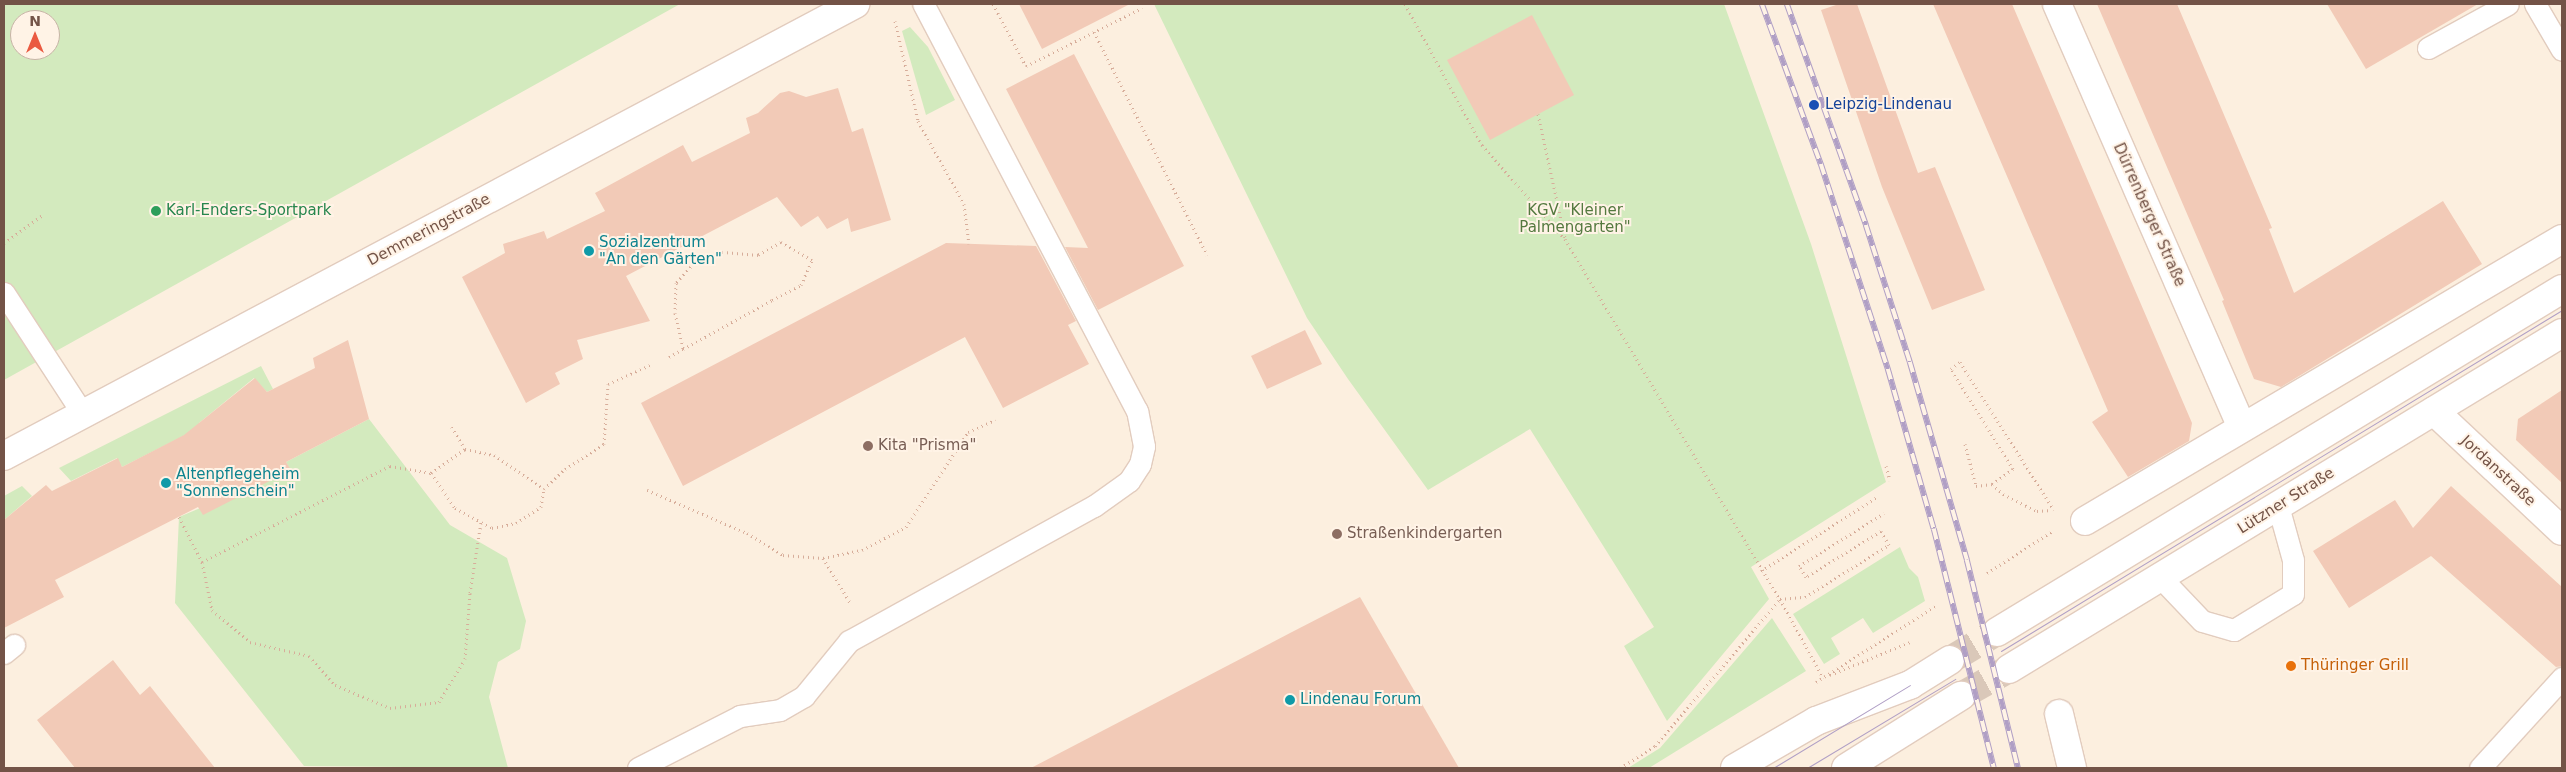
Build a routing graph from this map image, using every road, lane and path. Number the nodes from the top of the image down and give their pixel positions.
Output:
1 (855, 4) edge
2 (923, 4) edge
3 (993, 4) edge
4 (1406, 4) edge
5 (2057, 4) edge
6 (2508, 4) edge
7 (2535, 4) edge
8 (1142, 8) dead end
9 (895, 30) dead end
10 (1094, 32) junction
11 (2428, 48) dead end
12 (2562, 50) edge
13 (1538, 114) dead end
14 (44, 214) dead end
15 (1565, 239) junction
16 (2562, 239) edge
17 (4, 243) edge
18 (969, 244) dead end
19 (1207, 255) dead end
20 (2562, 289) edge
21 (4, 293) edge
22 (2562, 333) edge
23 (684, 349) junction
24 (669, 357) dead end
25 (650, 365) dead end
26 (2434, 411) junction
27 (84, 414) junction
28 (995, 420) dead end
29 (2241, 426) junction
30 (452, 427) dead end
31 (1965, 444) dead end
32 (465, 449) junction
33 (4, 456) edge
34 (1886, 466) dead end
35 (431, 473) junction
36 (1890, 480) dead end
37 (1992, 484) junction
38 (544, 489) junction
39 (647, 490) dead end
40 (1877, 497) dead end
41 (2046, 498) dead end
42 (2278, 506) junction
43 (2053, 510) dead end
44 (1884, 513) dead end
45 (179, 517) dead end
46 (2085, 521) dead end
47 (481, 522) junction
48 (2056, 529) dead end
49 (2562, 531) edge
50 (823, 558) junction
51 (202, 562) junction
52 (1761, 571) junction
53 (1987, 573) dead end
54 (2161, 578) junction
55 (1780, 599) junction
56 (1937, 605) dead end
57 (868, 630) junction
58 (1996, 632) tunnel mouth
59 (1918, 638) dead end
60 (1950, 660) tunnel mouth
61 (2009, 669) tunnel mouth
62 (1823, 678) junction
63 (2562, 678) edge
64 (1961, 696) tunnel mouth
65 (2059, 714) dead end
66 (638, 768) edge
67 (1620, 768) edge
68 (1735, 768) edge
69 (1846, 768) edge
70 (2072, 768) edge
71 (2480, 768) edge

1 - 27 street, Demmeringstraße
2 - 57 lane
3 - 10 path
4 - 15 path
5 - 29 street, Dürrenberger Straße
6 - 11 lane
7 - 12 lane
8 - 10 path
9 - 18 path
10 - 19 path
13 - 15 path
14 - 17 path
15 - 52 path
16 - 29 street
20 - 58 street
21 - 27 lane
22 - 26 street, Lützner Straße
23 - 23 path
23 - 24 path
25 - 38 path
26 - 42 street, Lützner Straße
26 - 49 street, Jordanstraße
27 - 33 street, Demmeringstraße
28 - 50 path
29 - 46 street
30 - 32 path
31 - 37 path
32 - 35 path
32 - 38 path
34 - 36 path
35 - 47 path
35 - 51 path
37 - 41 path
37 - 43 path
38 - 47 path
39 - 50 path
40 - 52 path
42 - 54 street, Lützner Straße
42 - 54 lane
44 - 55 path
45 - 51 path
47 - 51 path
48 - 53 path
50 - 57 path
52 - 55 path
54 - 61 street, Lützner Straße
55 - 62 path
55 - 67 path
56 - 62 path
57 - 66 lane
59 - 62 path
60 - 68 street
63 - 71 lane
64 - 69 street
65 - 70 street

